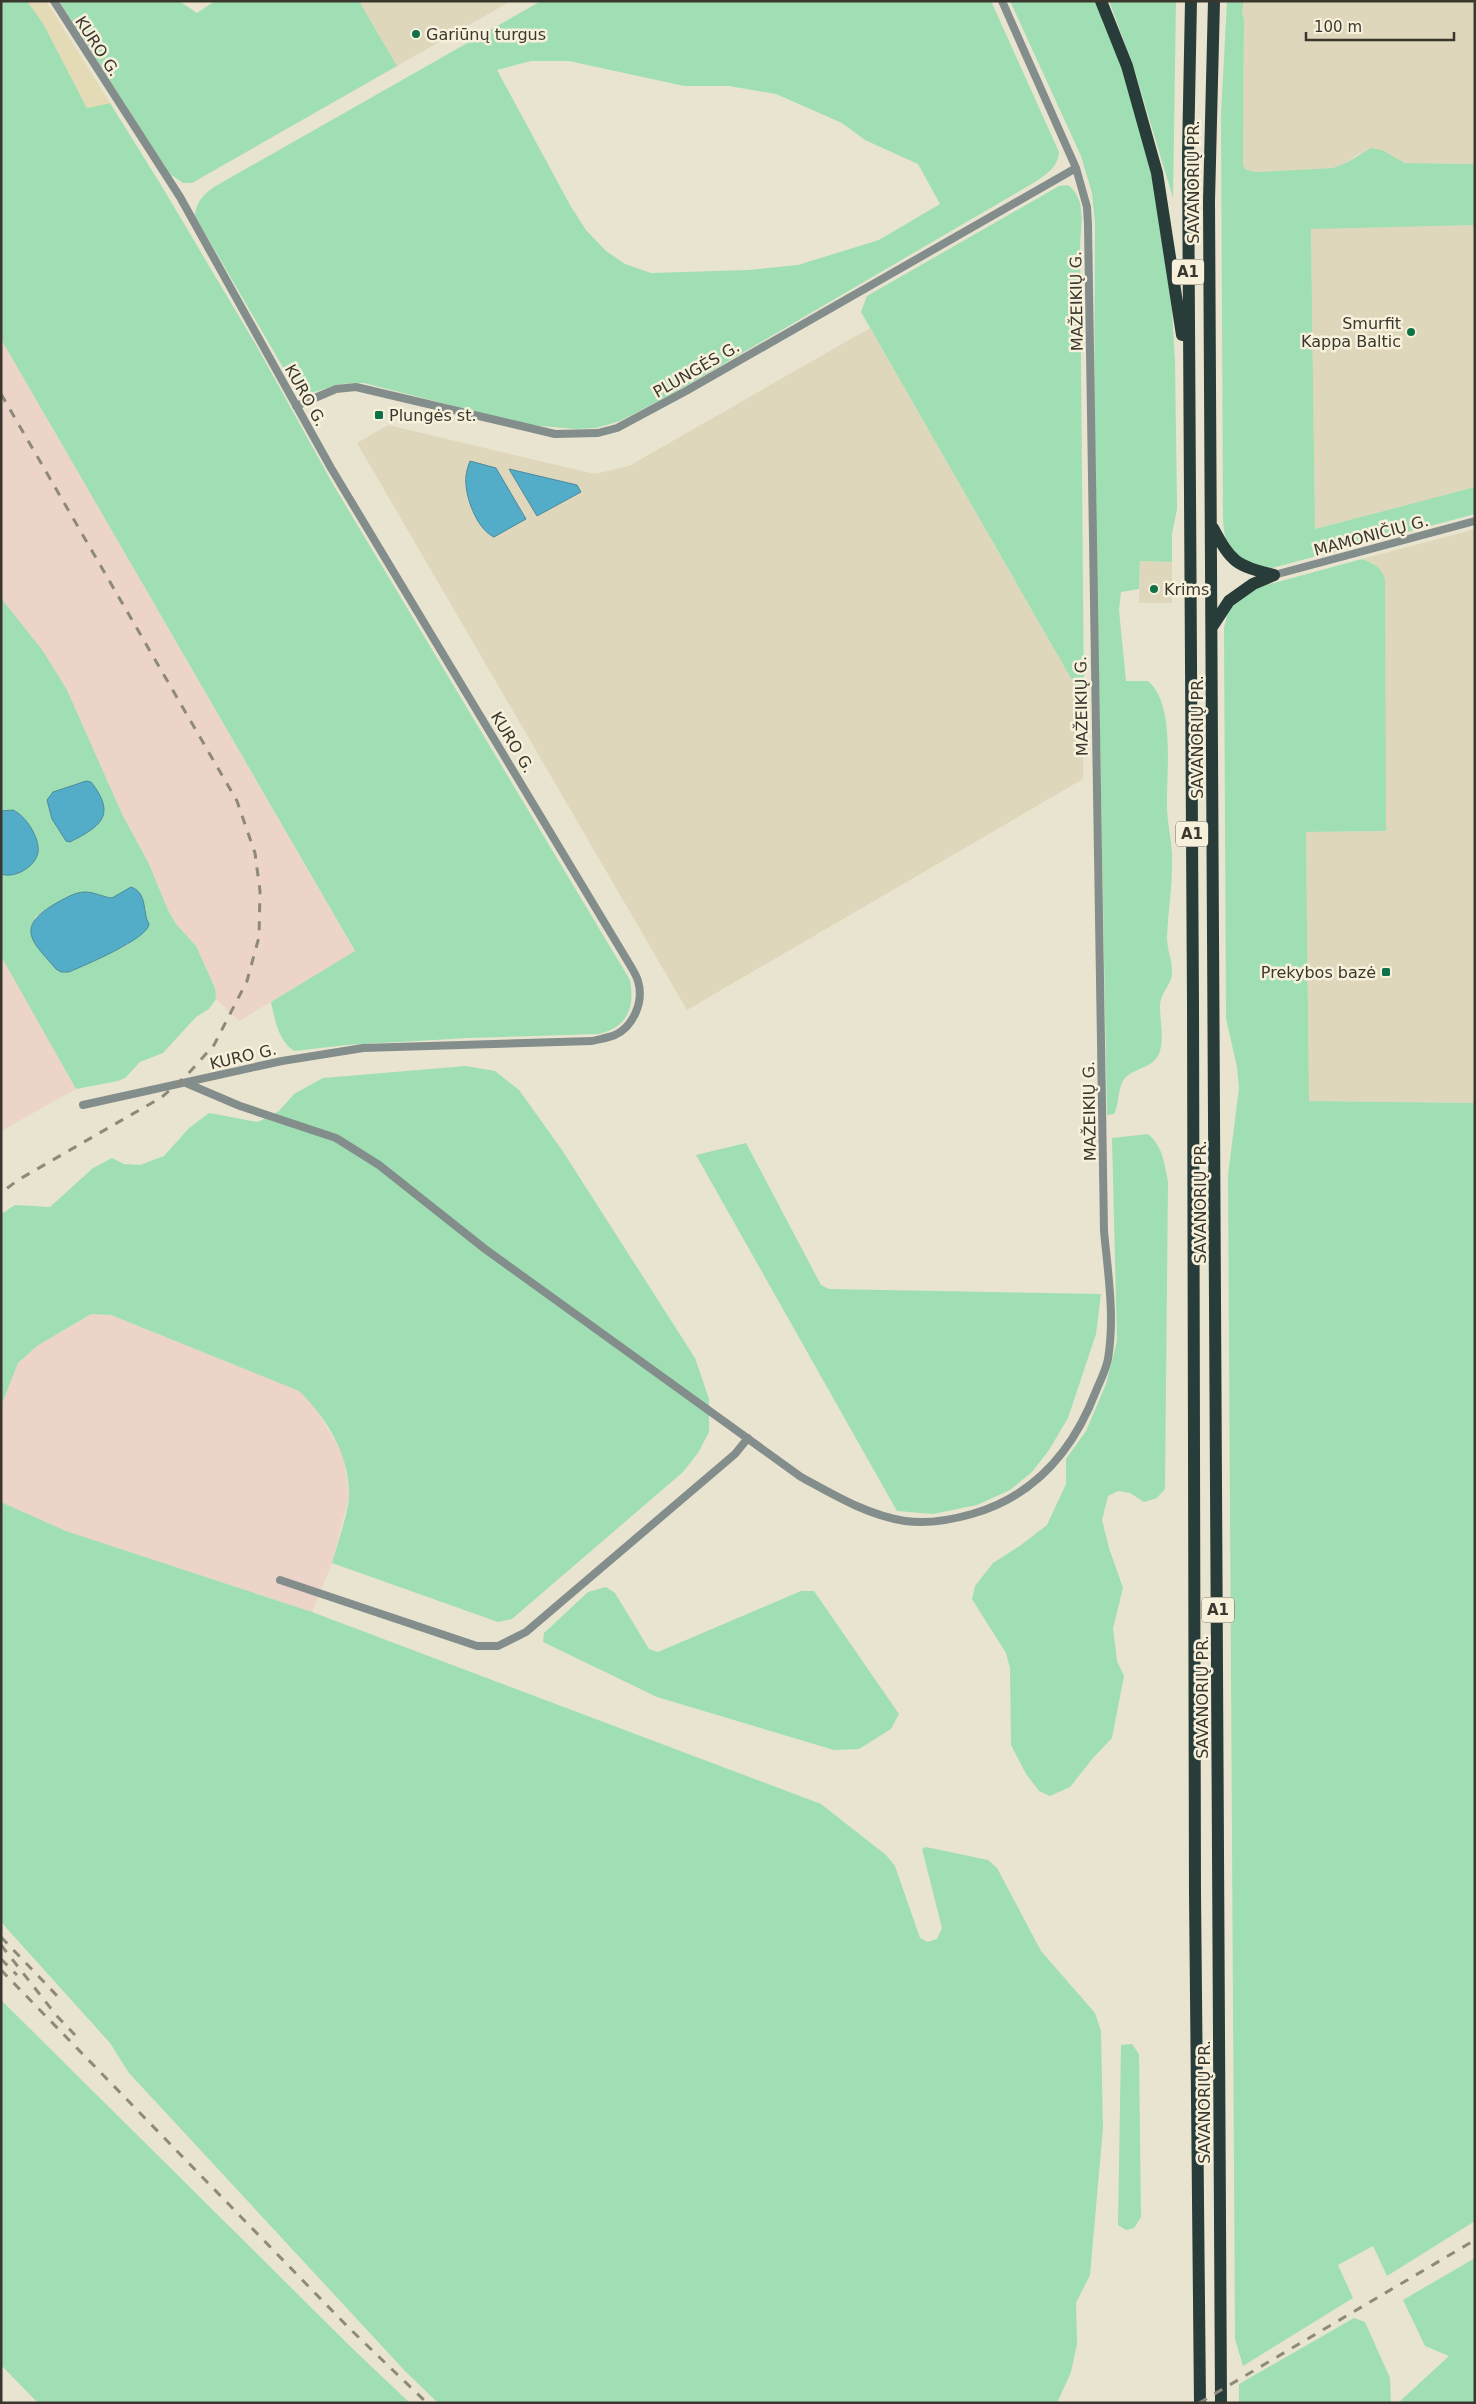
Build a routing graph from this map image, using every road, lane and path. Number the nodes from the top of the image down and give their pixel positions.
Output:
1 (54, 1) edge
2 (1002, 1) edge
3 (1101, 1) edge
4 (1191, 1) edge
5 (1214, 1) edge
6 (1076, 168) junction
7 (1189, 389) junction
8 (296, 406) junction
9 (1475, 521) edge
10 (1211, 526) junction
11 (1274, 575) junction
12 (1212, 627) junction
13 (186, 1083) junction
14 (83, 1105) dead end
15 (748, 1438) junction
16 (280, 1580) dead end
17 (1200, 2403) edge
18 (1221, 2403) edge

1 - 8 street, KURO G.
2 - 6 street, MAŽEIKIŲ G.
3 - 7 highway
4 - 7 highway, SAVANORIŲ PR. / A1
5 - 10 highway, SAVANORIŲ PR. / A1
6 - 8 street, PLUNGĖS G.
6 - 15 street, MAŽEIKIŲ G.
7 - 17 highway, SAVANORIŲ PR. / A1
8 - 13 street, KURO G.
9 - 11 street, MAMONIČIŲ G.
10 - 11 highway
10 - 12 highway, SAVANORIŲ PR. / A1
11 - 12 highway
12 - 18 highway, SAVANORIŲ PR. / A1
13 - 14 street, KURO G.
13 - 15 street, MAŽEIKIŲ G.
15 - 16 street

